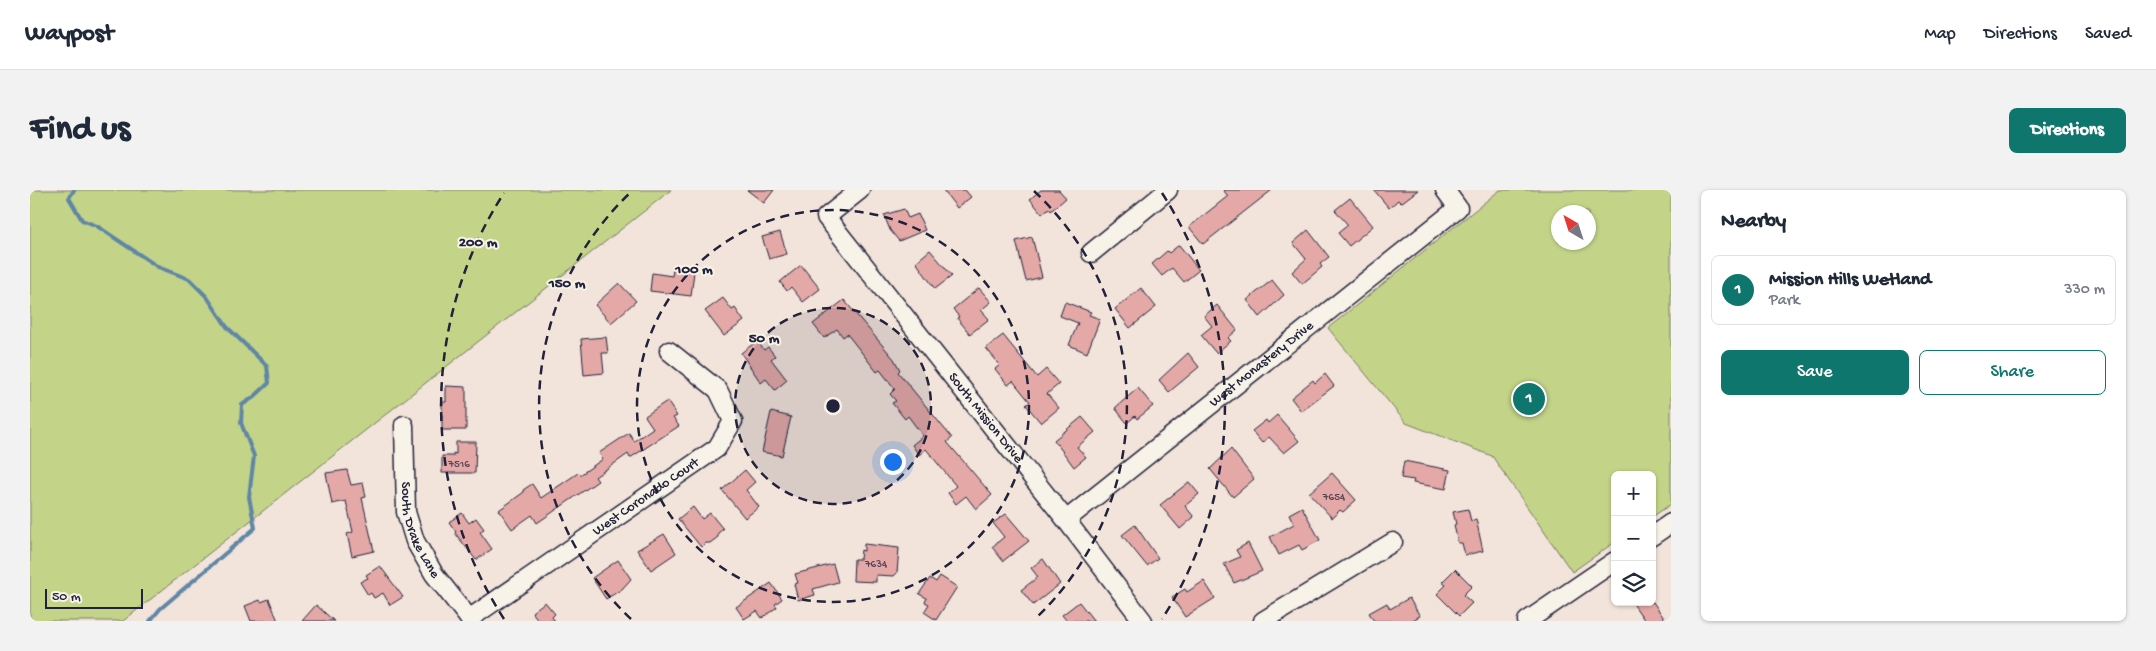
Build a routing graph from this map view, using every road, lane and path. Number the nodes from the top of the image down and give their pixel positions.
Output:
1 (860, 190) edge
2 (1168, 190) edge
3 (1445, 190) edge
4 (1091, 254) dead end
5 (669, 351) dead end
6 (404, 425) dead end
7 (1066, 520) junction
8 (1671, 523) edge
9 (1656, 533) edge
10 (1393, 542) dead end
11 (1611, 565) edge
12 (470, 620) edge
13 (1143, 621) edge
14 (1263, 621) edge
15 (1527, 621) edge

1 - 7 street, South Mission Drive
2 - 4 street
3 - 7 street, West Monastery Drive
5 - 12 street, West Coronado Court
6 - 12 street, South Drake Lane
7 - 13 street, South Mission Drive
8 - 9 street
10 - 14 street
11 - 15 street

